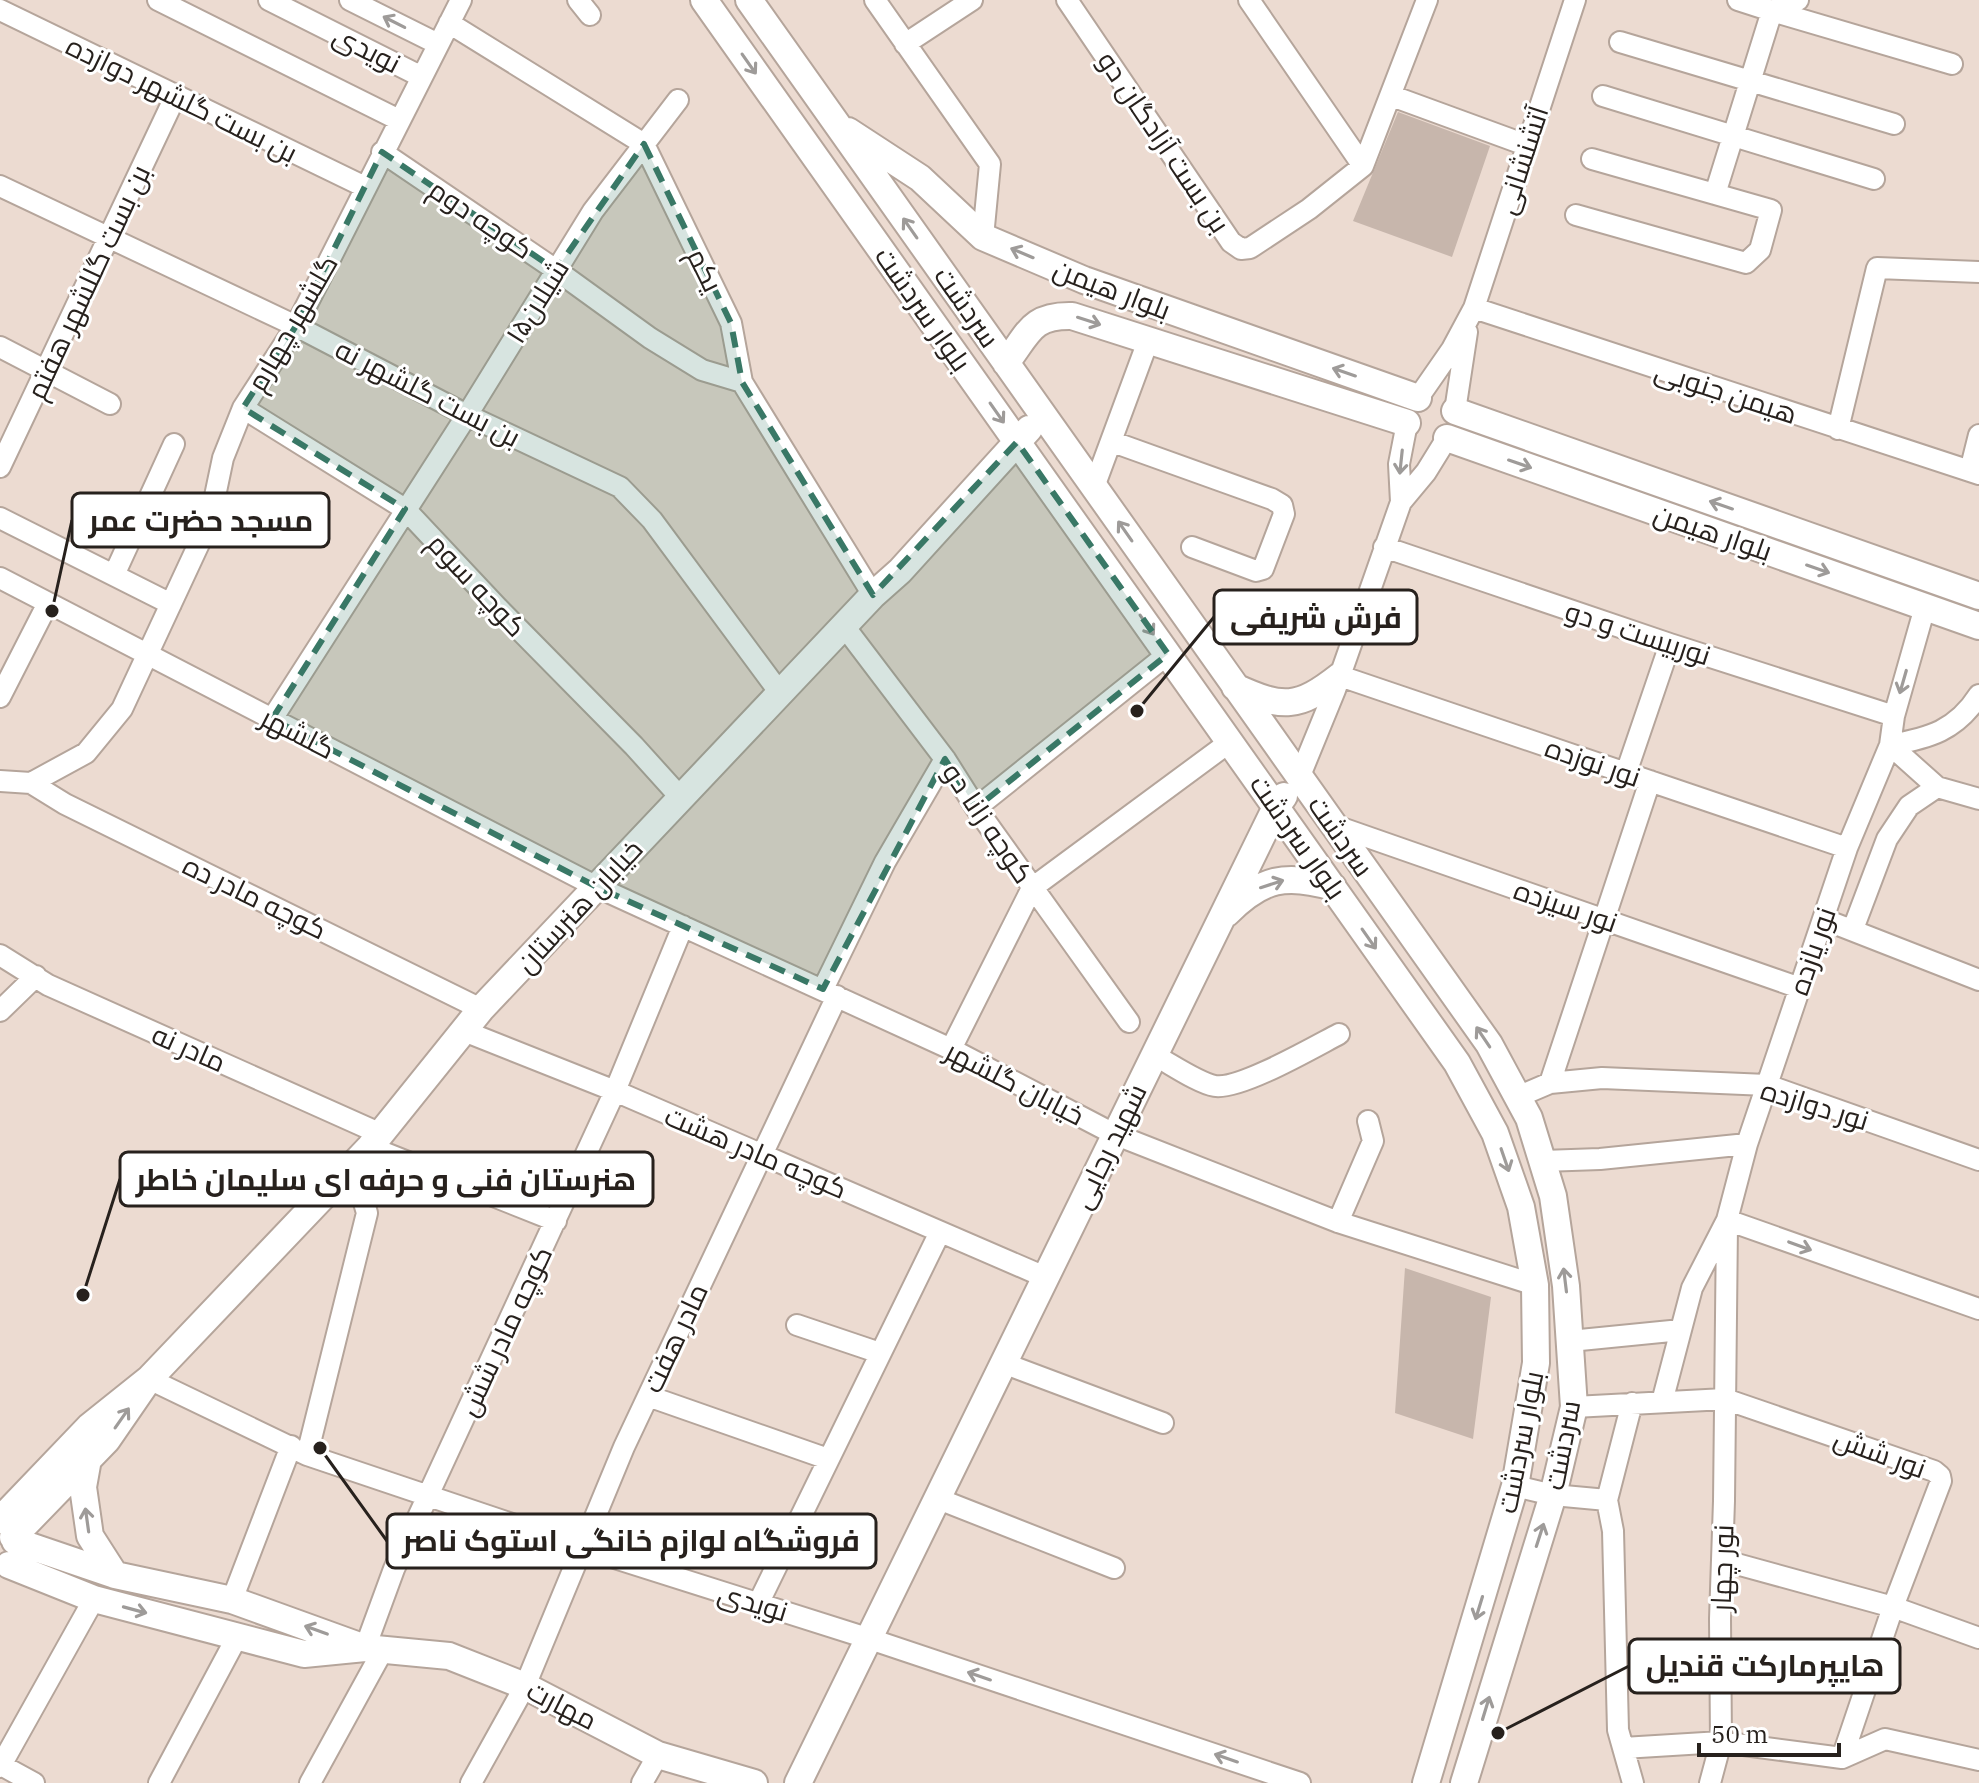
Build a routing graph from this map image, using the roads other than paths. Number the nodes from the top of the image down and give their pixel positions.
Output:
1 (158, 0) edge
2 (269, 0) edge
3 (350, 0) edge
4 (461, 0) edge
5 (704, 0) edge
6 (749, 0) edge
7 (875, 0) edge
8 (972, 0) edge
9 (1067, 0) edge
10 (1249, 0) edge
11 (1427, 0) edge
12 (1575, 0) edge
13 (1738, 0) edge
14 (1798, 0) edge
15 (0, 10) edge
16 (1772, 11) junction
17 (449, 23) junction
18 (1620, 42) dead end
19 (438, 44) junction
20 (905, 44) junction
21 (1952, 64) dead end
22 (422, 77) junction
23 (1750, 81) junction
24 (1392, 96) junction
25 (1603, 96) dead end
26 (175, 97) junction
27 (678, 100) dead end
28 (399, 120) junction
29 (837, 124) junction
30 (1894, 124) dead end
31 (1733, 136) junction
32 (644, 144) junction
33 (1526, 145) junction
34 (382, 152) junction
35 (1592, 159) dead end
36 (1363, 166) junction
37 (1874, 179) dead end
38 (0, 186) edge
39 (365, 187) junction
40 (1715, 194) junction
41 (1576, 215) dead end
42 (983, 237) junction
43 (109, 239) junction
44 (556, 270) junction
45 (1979, 272) edge
46 (1471, 314) junction
47 (296, 326) junction
48 (1148, 341) junction
49 (0, 347) edge
50 (1006, 363) junction
51 (46, 369) junction
52 (742, 382) junction
53 (1418, 398) junction
54 (110, 404) dead end
55 (243, 408) junction
56 (1455, 411) junction
57 (467, 415) junction
58 (1043, 415) junction
59 (1407, 423) junction
60 (1838, 429) junction
61 (1979, 435) edge
62 (1447, 438) junction
63 (1017, 442) junction
64 (1113, 442) junction
65 (174, 444) dead end
66 (0, 467) edge
67 (1974, 473) edge
68 (1094, 487) junction
69 (1401, 502) junction
70 (405, 509) junction
71 (0, 518) edge
72 (1192, 547) dead end
73 (1384, 547) junction
74 (114, 575) junction
75 (0, 578) edge
76 (873, 595) junction
77 (1979, 596) edge
78 (48, 603) junction
79 (171, 604) junction
80 (1925, 607) junction
81 (844, 626) junction
82 (1979, 626) edge
83 (1670, 644) junction
84 (1168, 654) junction
85 (148, 656) junction
86 (1340, 676) junction
87 (1235, 687) junction
88 (780, 693) junction
89 (1979, 695) edge
90 (0, 697) edge
91 (1894, 716) junction
92 (272, 719) junction
93 (1231, 741) junction
94 (1890, 745) junction
95 (945, 759) junction
96 (1626, 773) junction
97 (1299, 778) junction
98 (0, 781) edge
99 (1650, 781) junction
100 (31, 783) junction
101 (1937, 787) junction
102 (681, 798) junction
103 (1979, 799) edge
104 (1276, 807) junction
105 (976, 808) junction
106 (1333, 825) junction
107 (1847, 848) junction
108 (597, 887) junction
109 (1333, 887) junction
110 (1032, 888) junction
111 (1221, 918) junction
112 (1603, 919) junction
113 (1823, 919) junction
114 (683, 926) junction
115 (1853, 929) junction
116 (0, 955) edge
117 (36, 976) junction
118 (1979, 980) edge
119 (1800, 988) junction
120 (830, 992) junction
121 (481, 1009) junction
122 (0, 1011) edge
123 (1129, 1022) dead end
124 (464, 1031) junction
125 (1339, 1034) dead end
126 (951, 1049) junction
127 (1154, 1055) junction
128 (1550, 1083) junction
129 (1767, 1085) junction
130 (615, 1091) junction
131 (1517, 1097) junction
132 (1368, 1121) dead end
133 (1114, 1134) junction
134 (1747, 1144) junction
135 (368, 1149) junction
136 (762, 1155) junction
137 (1979, 1160) edge
138 (1543, 1161) junction
139 (1727, 1220) junction
140 (556, 1221) junction
141 (1338, 1222) junction
142 (940, 1232) junction
143 (1045, 1277) junction
144 (1535, 1285) junction
145 (1979, 1309) edge
146 (797, 1325) dead end
147 (1681, 1330) junction
148 (1570, 1341) junction
149 (880, 1353) junction
150 (1003, 1363) junction
151 (149, 1379) junction
152 (648, 1396) junction
153 (1725, 1399) junction
154 (1662, 1402) junction
155 (1632, 1403) junction
156 (1574, 1407) junction
157 (1163, 1423) dead end
158 (299, 1450) junction
159 (88, 1459) junction
160 (828, 1459) junction
161 (1515, 1486) junction
162 (1553, 1495) junction
163 (429, 1496) junction
164 (936, 1498) junction
165 (1607, 1500) junction
166 (6, 1543) edge
167 (583, 1548) junction
168 (1722, 1560) junction
169 (1114, 1568) dead end
170 (115, 1575) junction
171 (94, 1599) junction
172 (232, 1600) junction
173 (758, 1604) junction
174 (1893, 1607) junction
175 (237, 1637) junction
176 (867, 1638) junction
177 (1979, 1638) edge
178 (374, 1649) junction
179 (525, 1686) junction
180 (1721, 1742) junction
181 (1623, 1748) junction
182 (658, 1755) junction
183 (1842, 1758) junction
184 (1979, 1760) edge
185 (0, 1766) edge
186 (34, 1783) edge
187 (159, 1783) edge
188 (310, 1783) edge
189 (471, 1783) edge
190 (642, 1783) edge
191 (754, 1783) edge
192 (798, 1783) edge
193 (1300, 1783) edge
194 (1426, 1783) edge
195 (1464, 1783) edge
196 (1633, 1783) edge
197 (1710, 1783) edge

1 - 28 street
2 - 22 street, نویدی
19 -> 3 street, نویدی
4 - 17 street, گلشهر چهارم
5 -> 63 main road, بلوار سردشت
6 - 29 main road, سردشت
7 - 20 street
8 - 20 street
9 - 36 street, بن بست آزادگان دو
10 - 36 street
11 - 24 street, بن بست آزادگان دو
12 - 33 street, آتشنشانی
13 - 16 street
14 - 16 street
15 - 26 street, بن بست گلشهر دوازده
16 - 21 street
16 - 23 street
17 - 19 street, گلشهر چهارم
17 - 32 street
18 - 23 street
19 - 22 street, گلشهر چهارم
20 - 42 street
22 - 28 street, گلشهر چهارم
23 - 30 street
23 - 31 street
24 - 33 street
24 - 36 street, بن بست آزادگان دو
25 - 31 street
26 - 39 street, بن بست گلشهر دوازده
26 - 43 street, بن بست گللشهر هفتم
27 - 32 street, شیلان۱۵
28 - 34 street, گلشهر چهارم
29 - 42 main road, بلوار هیمن
50 -> 29 main road, سردشت
31 - 37 street
31 - 40 street
32 - 44 street, شیلان۱۵
32 - 52 street, یکم
33 - 46 street, آتشنشانی
34 - 39 street, گلشهر چهارم
34 - 44 street, کوچه دوم
35 - 40 street
38 - 43 street, بن بست گلشهر نه
39 - 47 street, گلشهر چهارم
40 - 41 street
53 -> 42 main road, بلوار هیمن
43 - 47 street, بن بست گلشهر نه
43 - 51 street, بن بست گللشهر هفتم
44 - 52 street, کوچه دوم
44 - 57 street, شیلان۱۵
45 - 60 street
46 - 53 street, آتشنشانی
46 - 56 street, آتشنشانی
46 - 60 street, هیمن جنوبی
47 - 55 street, گلشهر چهارم
47 - 57 street, بن بست گلشهر نه
50 -> 48 main road, بلوار هیمن
48 - 59 main road, بلوار هیمن
48 - 64 street
49 - 51 street
50 - 58 main road, سردشت
51 - 54 street
51 - 66 street, بن بست گللشهر هفتم
52 - 76 street, یکم
53 - 56 main road
53 - 59 main road
55 - 70 street, کوچه سوم
55 - 79 street, گلشهر چهارم
56 - 62 main road
77 -> 56 main road, بلوار هیمن
57 - 70 street, شیلان۱۵
57 - 88 street, بن بست گلشهر نه
58 - 63 main road, خیابان هنرستان
58 - 68 main road, سردشت
59 - 62 main road
59 -> 69 street, شهید رجایی
60 - 67 street, هیمن جنوبی
61 - 67 street
62 - 69 street, شهید رجایی
62 -> 80 main road, بلوار هیمن
63 - 76 main road, خیابان هنرستان
63 -> 84 main road, بلوار سردشت
64 - 68 street
64 - 72 street
65 - 74 street
87 -> 68 main road, سردشت
69 - 73 street, شهید رجایی
70 - 92 street, شیلان۱۵
70 - 102 street, کوچه سوم
71 - 74 street
73 - 83 street, نوربیست و دو
73 - 86 street, شهید رجایی
74 - 79 street
75 - 78 street, گلشهر
76 - 81 main road, خیابان هنرستان
78 - 85 street, گلشهر
78 - 90 street
79 - 85 street, گلشهر چهارم
80 - 82 main road, بلوار هیمن
80 -> 91 street, نور یازده
81 - 88 main road, خیابان هنرستان
81 - 95 street, کوچه زانا دو
83 - 91 street, نوربیست و دو
83 - 96 street
84 - 93 main road, بلوار سردشت
84 - 105 street
85 - 92 street, گلشهر
85 - 100 street, گلشهر چهارم
86 - 87 main road
86 - 96 street, نور نوزده
86 - 97 street, شهید رجایی
87 - 97 main road, سردشت
88 - 102 main road, خیابان هنرستان
89 - 94 street
91 - 94 street, نور یازده
92 - 108 street, گلشهر
93 - 104 main road, بلوار سردشت
93 - 110 street
94 - 101 street
94 - 107 street, نور یازده
95 - 105 street, کوچه زانا دو
95 - 120 street, مادر هفت
96 - 99 street, نور نوزده
97 - 104 main road, شهید رجایی
97 - 106 main road, سردشت
98 - 100 street
99 - 107 street, نور نوزده
99 - 112 street
100 - 121 street, کوچه مادر ده
101 - 103 street
101 - 115 street
102 - 108 main road, خیابان هنرستان
104 - 109 main road, بلوار سردشت
104 - 111 main road, شهید رجایی
105 - 110 street, کوچه زانا دو
106 - 112 street, نور سیزده
131 -> 106 main road, سردشت
107 - 113 street, نور یازده
108 - 114 street, خیابان گلشهر
108 - 121 main road, خیابان هنرستان
111 -> 109 main road
109 -> 144 main road, بلوار سردشت
110 - 123 street, کوچه زانا دو
110 - 126 street
111 - 127 main road, شهید رجایی
112 - 119 street, نور سیزده
112 - 128 street
113 - 115 street
113 - 119 street, نور یازده
114 - 120 street, خیابان گلشهر
114 - 130 street, کوچه مادر شش
115 - 118 street
116 - 117 street, مادر نه
117 - 122 street
117 - 135 street, مادر نه
119 - 129 street, نور یازده
120 - 126 street, خیابان گلشهر
120 - 136 street, مادر هفت
121 - 124 main road, خیابان هنرستان
124 - 130 street, کوچه مادر هشت
124 - 135 main road, خیابان هنرستان
125 - 127 street
126 - 133 street, خیابان گلشهر
127 - 133 main road, شهید رجایی
128 - 129 street, نور دوازده
128 - 131 street, نور دوازده
129 - 134 street, نور یازده
129 - 137 street, نور دوازده
130 - 136 street, کوچه مادر هشت
130 - 140 street, کوچه مادر شش
131 - 138 main road, سردشت
132 - 141 street
133 - 141 street, خیابان گلشهر
133 - 143 main road, شهید رجایی
134 - 138 street
134 - 139 street, نور یازده
135 - 140 street, مادر نه
135 - 151 main road, خیابان هنرستان
135 - 158 street
136 - 142 street, کوچه مادر هشت
136 - 152 street, مادر هفت
148 -> 138 main road, سردشت
139 -> 145 street
139 - 147 street
139 - 153 street, نور چهار
140 - 163 street, کوچه مادر شش
141 - 144 street, خیابان گلشهر
142 - 143 street, کوچه مادر هشت
142 - 149 street
143 - 150 main road, شهید رجایی
144 - 161 main road, بلوار سردشت
146 - 149 street
147 - 148 street
147 - 154 street
148 - 156 main road, سردشت
149 - 160 street
150 - 157 street
150 - 164 main road, شهید رجایی
151 - 158 street, نویدی
159 -> 151 main road, خیابان هنرستان
151 - 166 main road, خیابان هنرستان
152 - 160 street
152 - 167 street, مادر هفت
153 - 154 street, نور شش
153 - 168 street, نور چهار
153 - 174 street, نور شش
154 - 155 street, نور شش
155 - 156 street, نور شش
155 - 165 street
156 - 162 main road, سردشت
158 - 163 street, نویدی
158 - 172 street
159 - 166 main road, خیابان هنرستان
170 -> 159 main road
160 - 173 street
161 - 162 street
161 -> 194 main road, بلوار سردشت
162 - 165 street
195 -> 162 main road, سردشت
163 - 167 street, نویدی
163 - 178 street, کوچه مادر شش
164 - 169 street
164 - 176 main road, شهید رجایی
165 - 181 street
166 - 170 main road, مهارت
166 - 171 main road, مهارت
167 - 173 street, نویدی
167 - 179 street, مادر هفت
168 - 174 street
168 - 180 street, نور چهار
170 - 172 main road, مهارت
171 -> 175 main road, مهارت
171 - 185 street
178 -> 172 main road, مهارت
173 - 176 street, نویدی
174 - 177 street
174 - 183 street, نور شش
175 - 178 main road, مهارت
175 - 187 street
176 - 192 main road, شهید رجایی
193 -> 176 street, نویدی
178 - 179 main road, مهارت
178 - 188 street, کوچه مادر شش
179 - 182 main road, مهارت
179 - 189 street, مادر هفت
180 - 181 street
180 - 183 street
180 - 197 street, نور چهار
181 - 196 street
182 - 190 street
182 - 191 main road, مهارت
183 - 184 street
185 - 186 street

